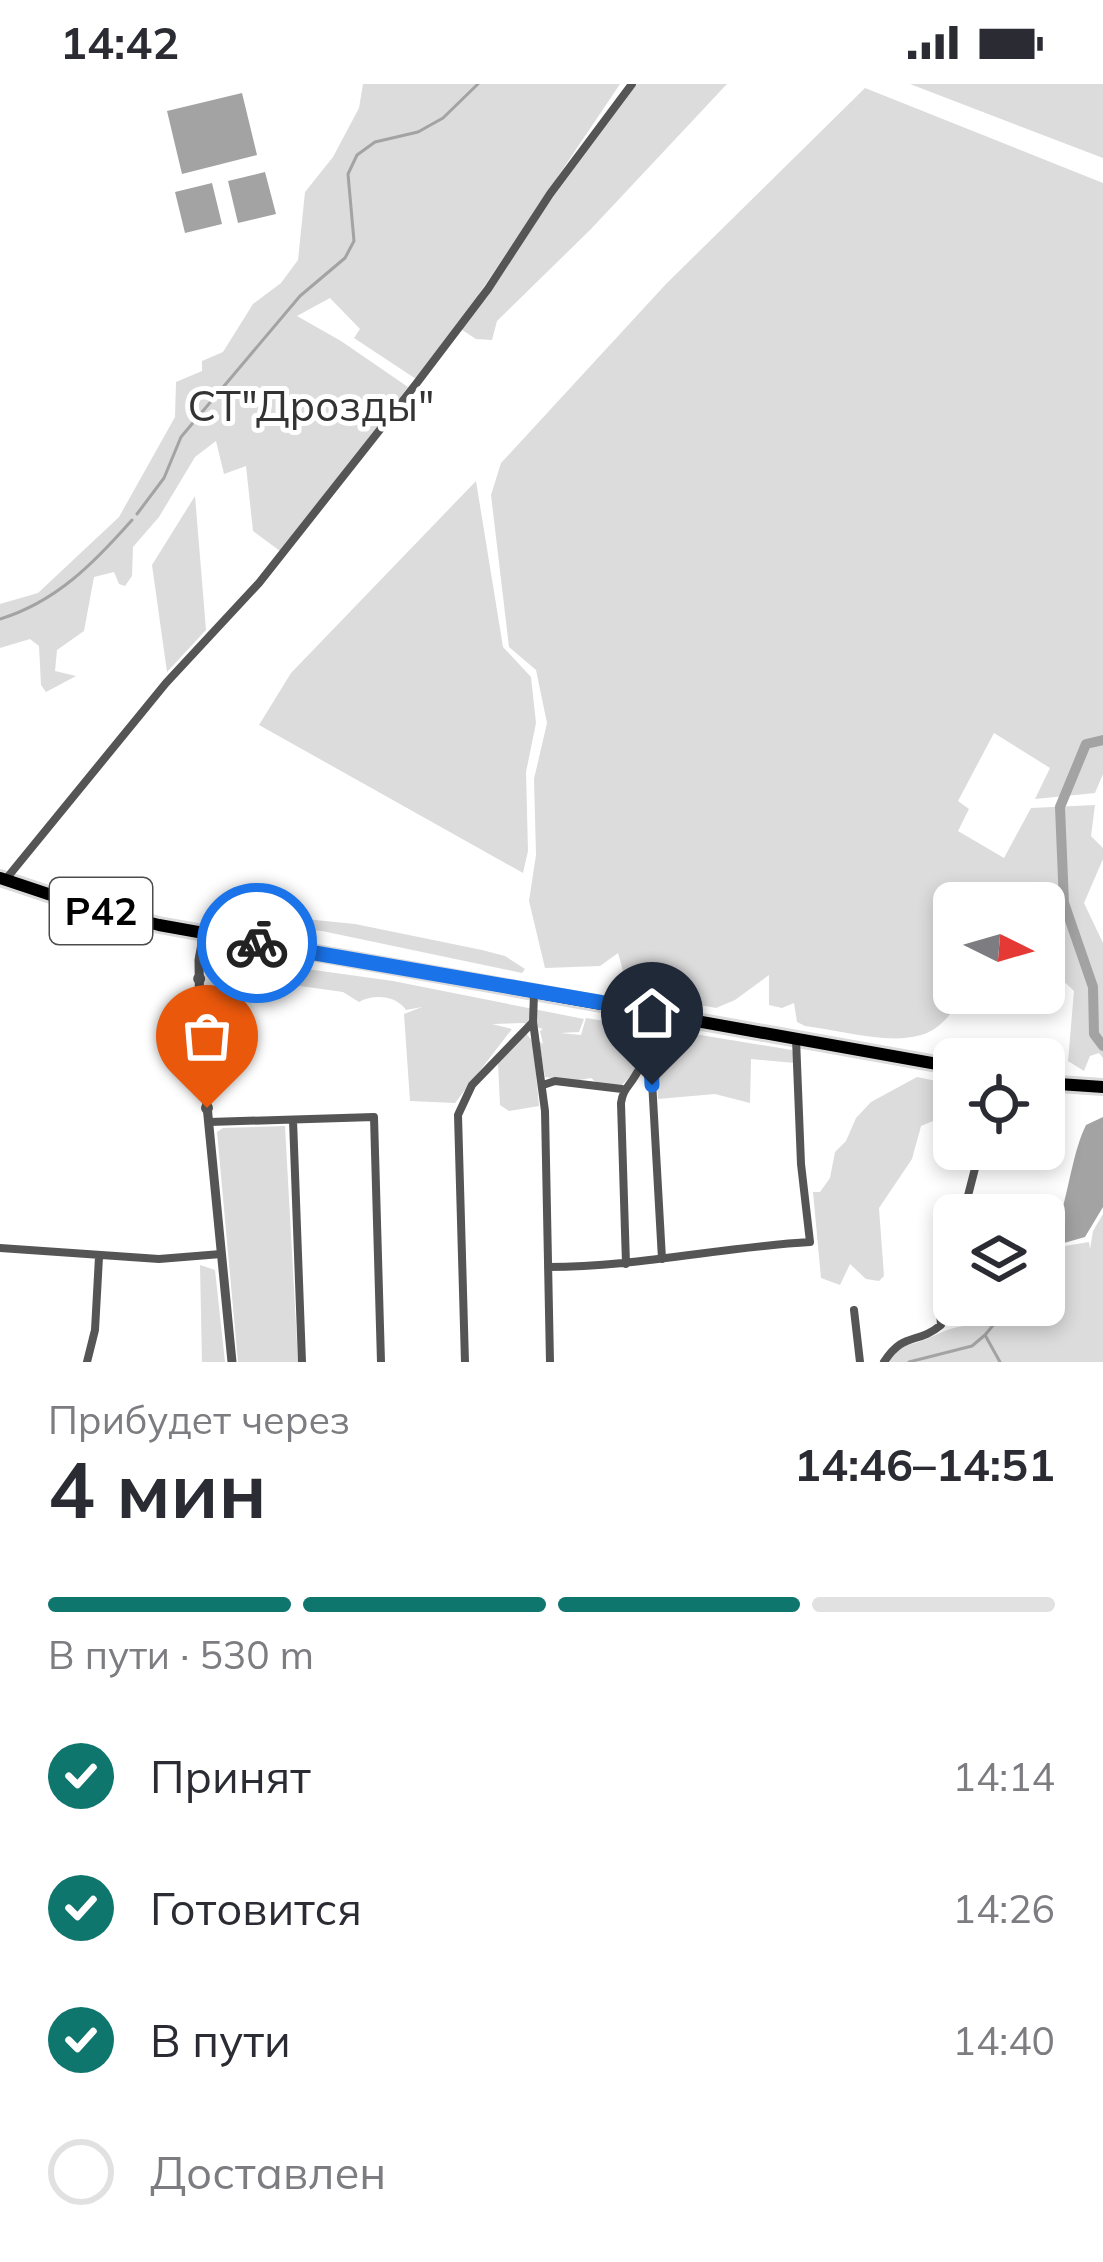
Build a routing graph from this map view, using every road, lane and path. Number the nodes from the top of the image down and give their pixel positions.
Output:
1 (632, 84) edge
2 (3, 879) edge
3 (204, 933) junction
4 (534, 991) junction
5 (656, 1012) junction
6 (533, 1022) junction
7 (796, 1037) junction
8 (650, 1042) junction
9 (933, 1062) edge
10 (1065, 1084) edge
11 (543, 1085) junction
12 (1103, 1087) edge
13 (622, 1090) junction
14 (293, 1120) junction
15 (208, 1123) junction
16 (0, 1248) edge
17 (221, 1253) junction
18 (99, 1257) junction
19 (662, 1259) junction
20 (626, 1264) junction
21 (548, 1267) junction
22 (854, 1310) dead end
23 (940, 1326) edge
24 (88, 1362) edge
25 (232, 1362) edge
26 (302, 1362) edge
27 (382, 1362) edge
28 (465, 1362) edge
29 (550, 1362) edge
30 (860, 1362) edge
31 (884, 1362) edge

1 - 2 street
2 - 3 main road, Р42
3 - 4 main road, Р42
3 - 15 street
4 - 5 main road, Р42
4 - 6 street
5 - 7 main road, Р42
5 - 8 street
6 - 11 street
6 - 28 street
7 - 9 main road, Р42
7 - 19 street
8 - 13 street
8 - 19 street
10 - 12 main road
11 - 13 street
11 - 21 street
13 - 20 street
14 - 15 street
14 - 26 street
14 - 27 street
15 - 17 street
16 - 18 street
17 - 18 street
17 - 25 street
18 - 24 street
19 - 20 street
20 - 21 street
21 - 29 street
22 - 30 street
23 - 31 street

